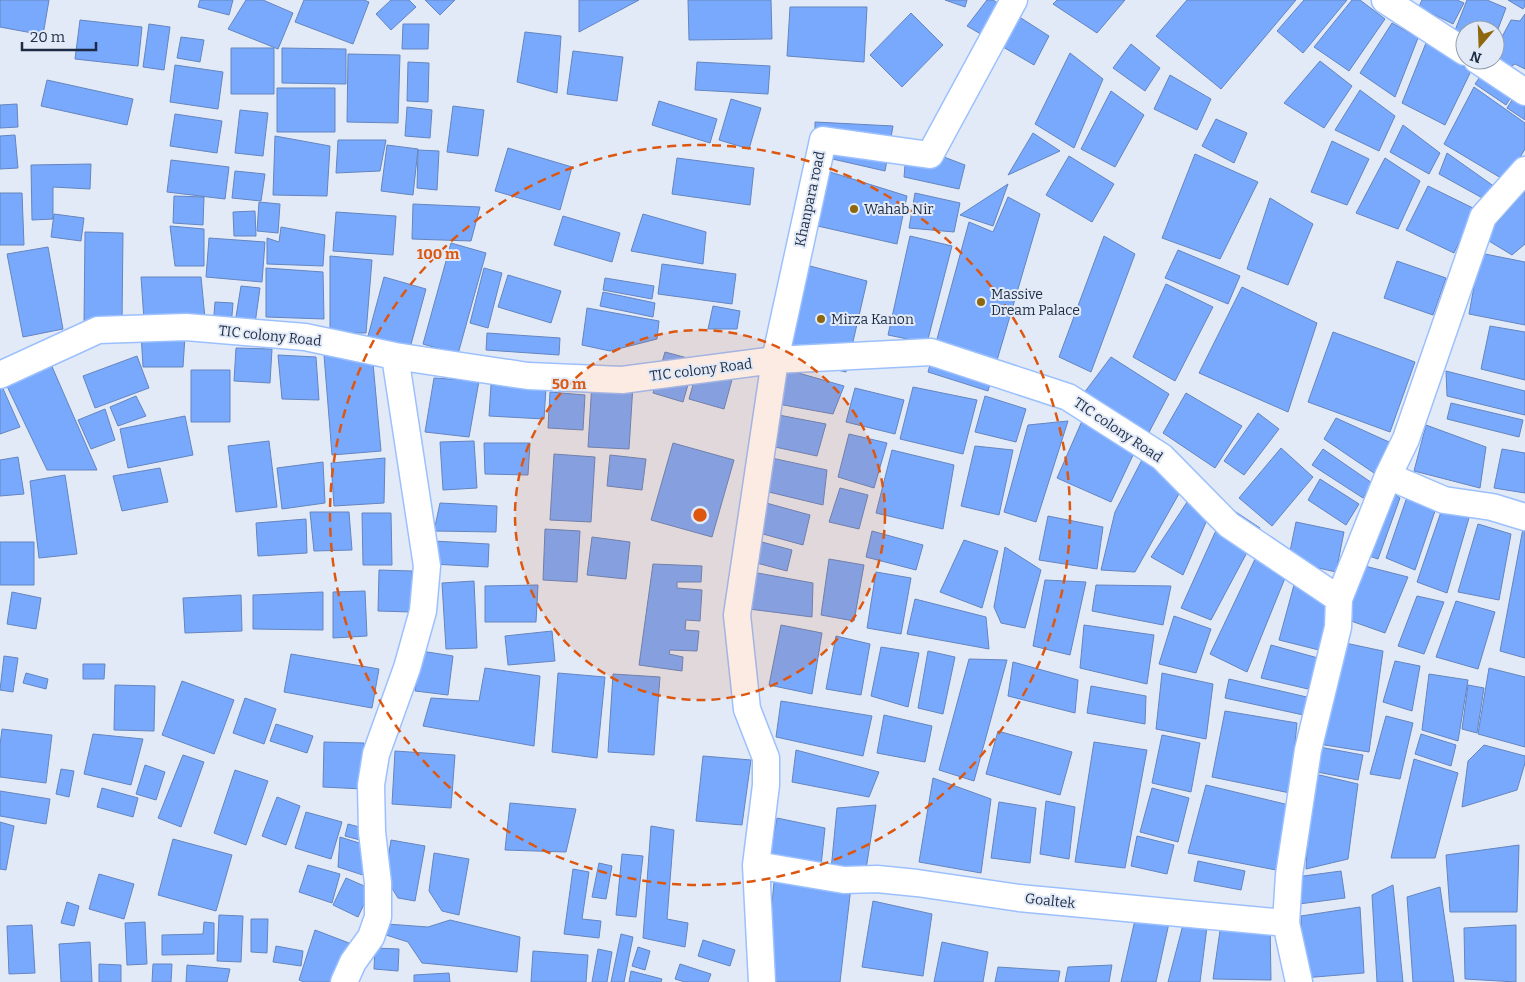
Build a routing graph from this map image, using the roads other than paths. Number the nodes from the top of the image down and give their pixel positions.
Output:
1 (1014, 0) edge
2 (1385, 0) edge
3 (1455, 45) edge
4 (1492, 70) edge
5 (1525, 92) edge
6 (1525, 170) edge
7 (394, 356) junction
8 (775, 360) junction
9 (0, 375) edge
10 (1388, 476) junction
11 (1525, 517) edge
12 (1339, 599) junction
13 (756, 865) junction
14 (1286, 923) junction
15 (344, 982) edge
16 (762, 982) edge
17 (1299, 982) edge

1 - 8 street, Khanpara road
2 - 3 street
4 - 5 street
6 - 10 street
7 - 8 street, TIC colony Road
7 - 9 street, TIC colony Road
7 - 15 street
8 - 12 street, TIC colony Road
8 - 13 street
10 - 11 street
10 - 12 street
12 - 14 street
13 - 14 street, Goaltek
13 - 16 street
14 - 17 street

